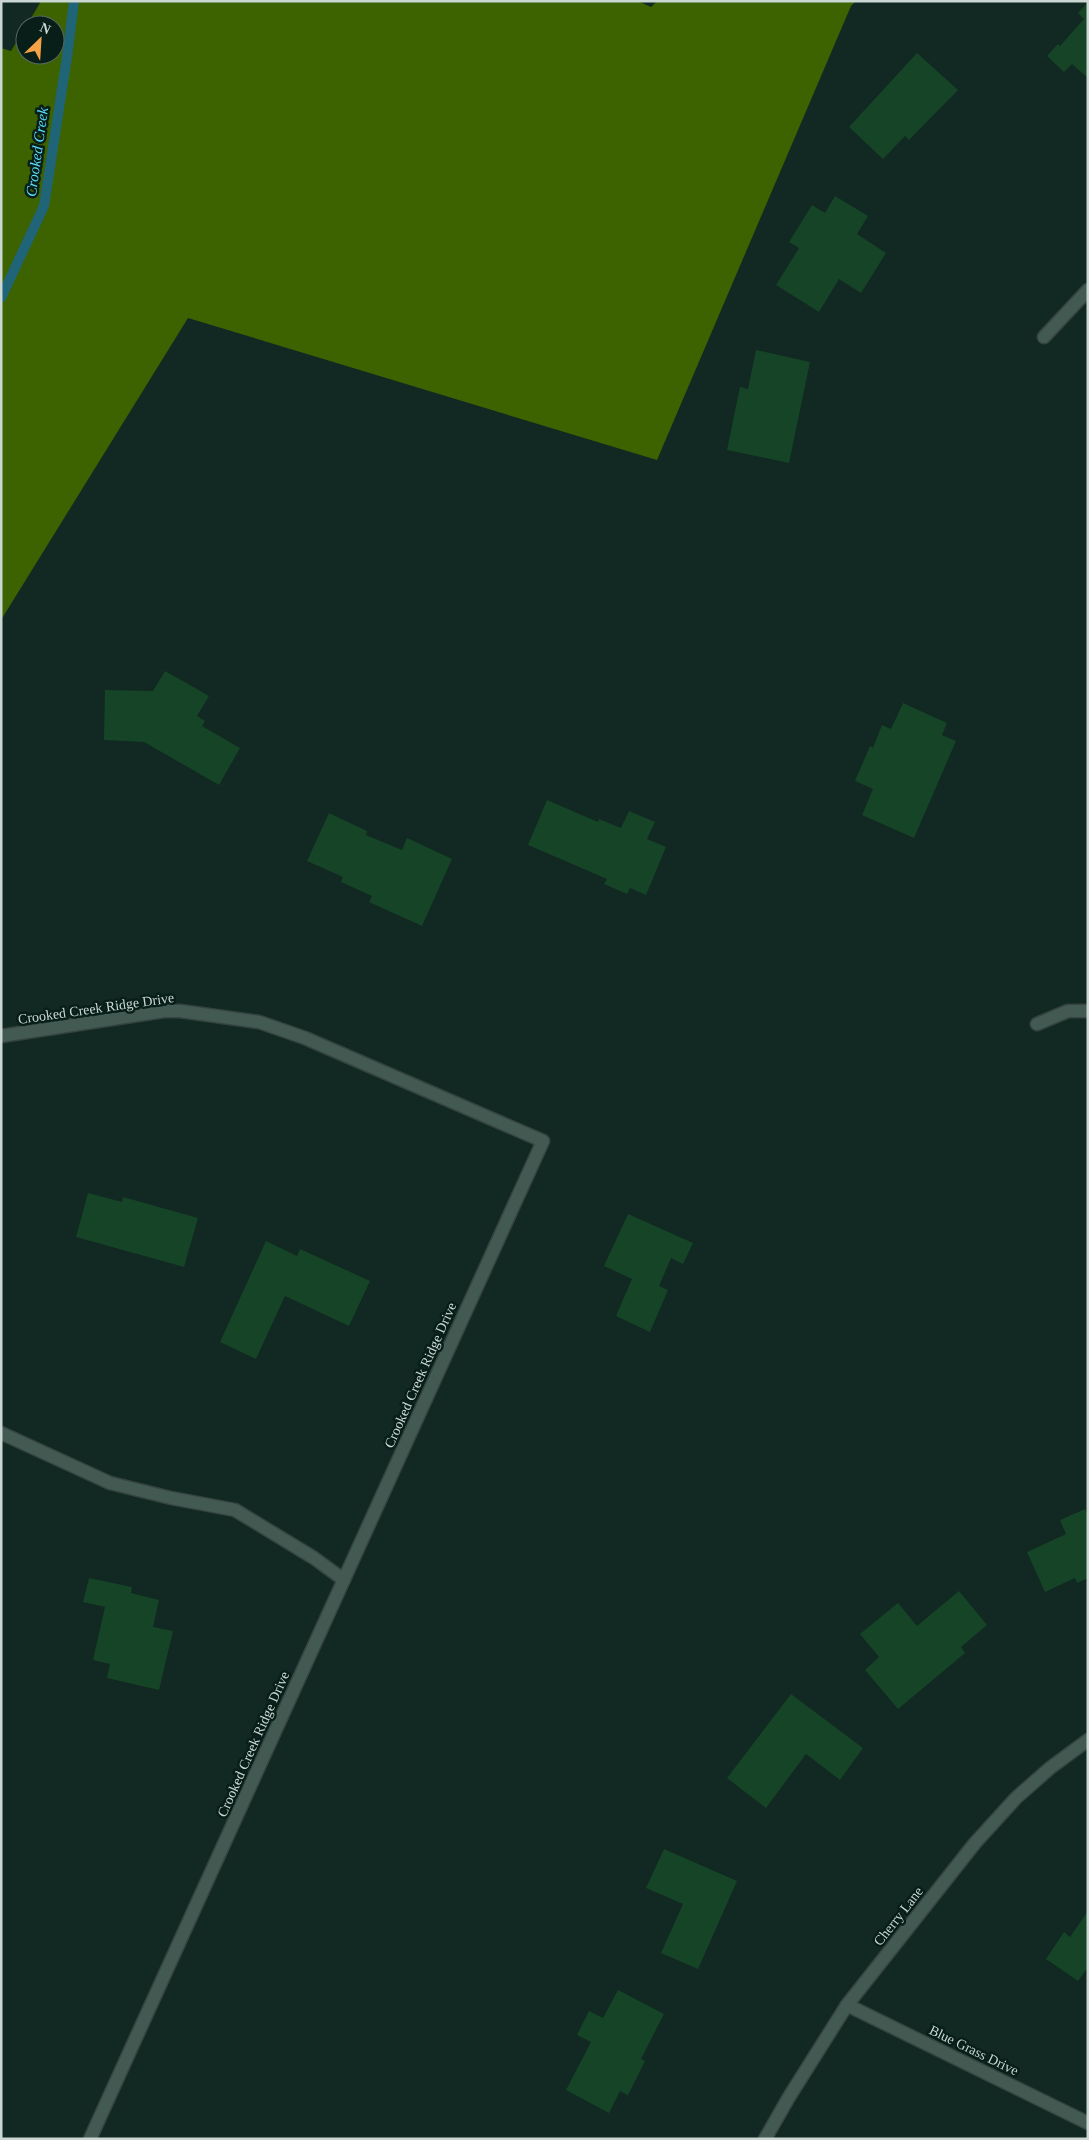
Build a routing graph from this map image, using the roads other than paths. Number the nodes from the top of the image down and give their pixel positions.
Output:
1 (1088, 290) edge
2 (1044, 337) dead end
3 (1088, 1011) edge
4 (1038, 1024) dead end
5 (1, 1036) edge
6 (1, 1433) edge
7 (344, 1580) junction
8 (1088, 1740) edge
9 (847, 2005) junction
10 (1088, 2122) edge
11 (90, 2139) edge
12 (765, 2139) edge

1 - 2 street
3 - 4 street
5 - 7 street, Crooked Creek Ridge Drive
6 - 7 street
7 - 11 street, Crooked Creek Ridge Drive
8 - 9 street, Cherry Lane
9 - 10 street, Blue Grass Drive
9 - 12 street, Cherry Lane

